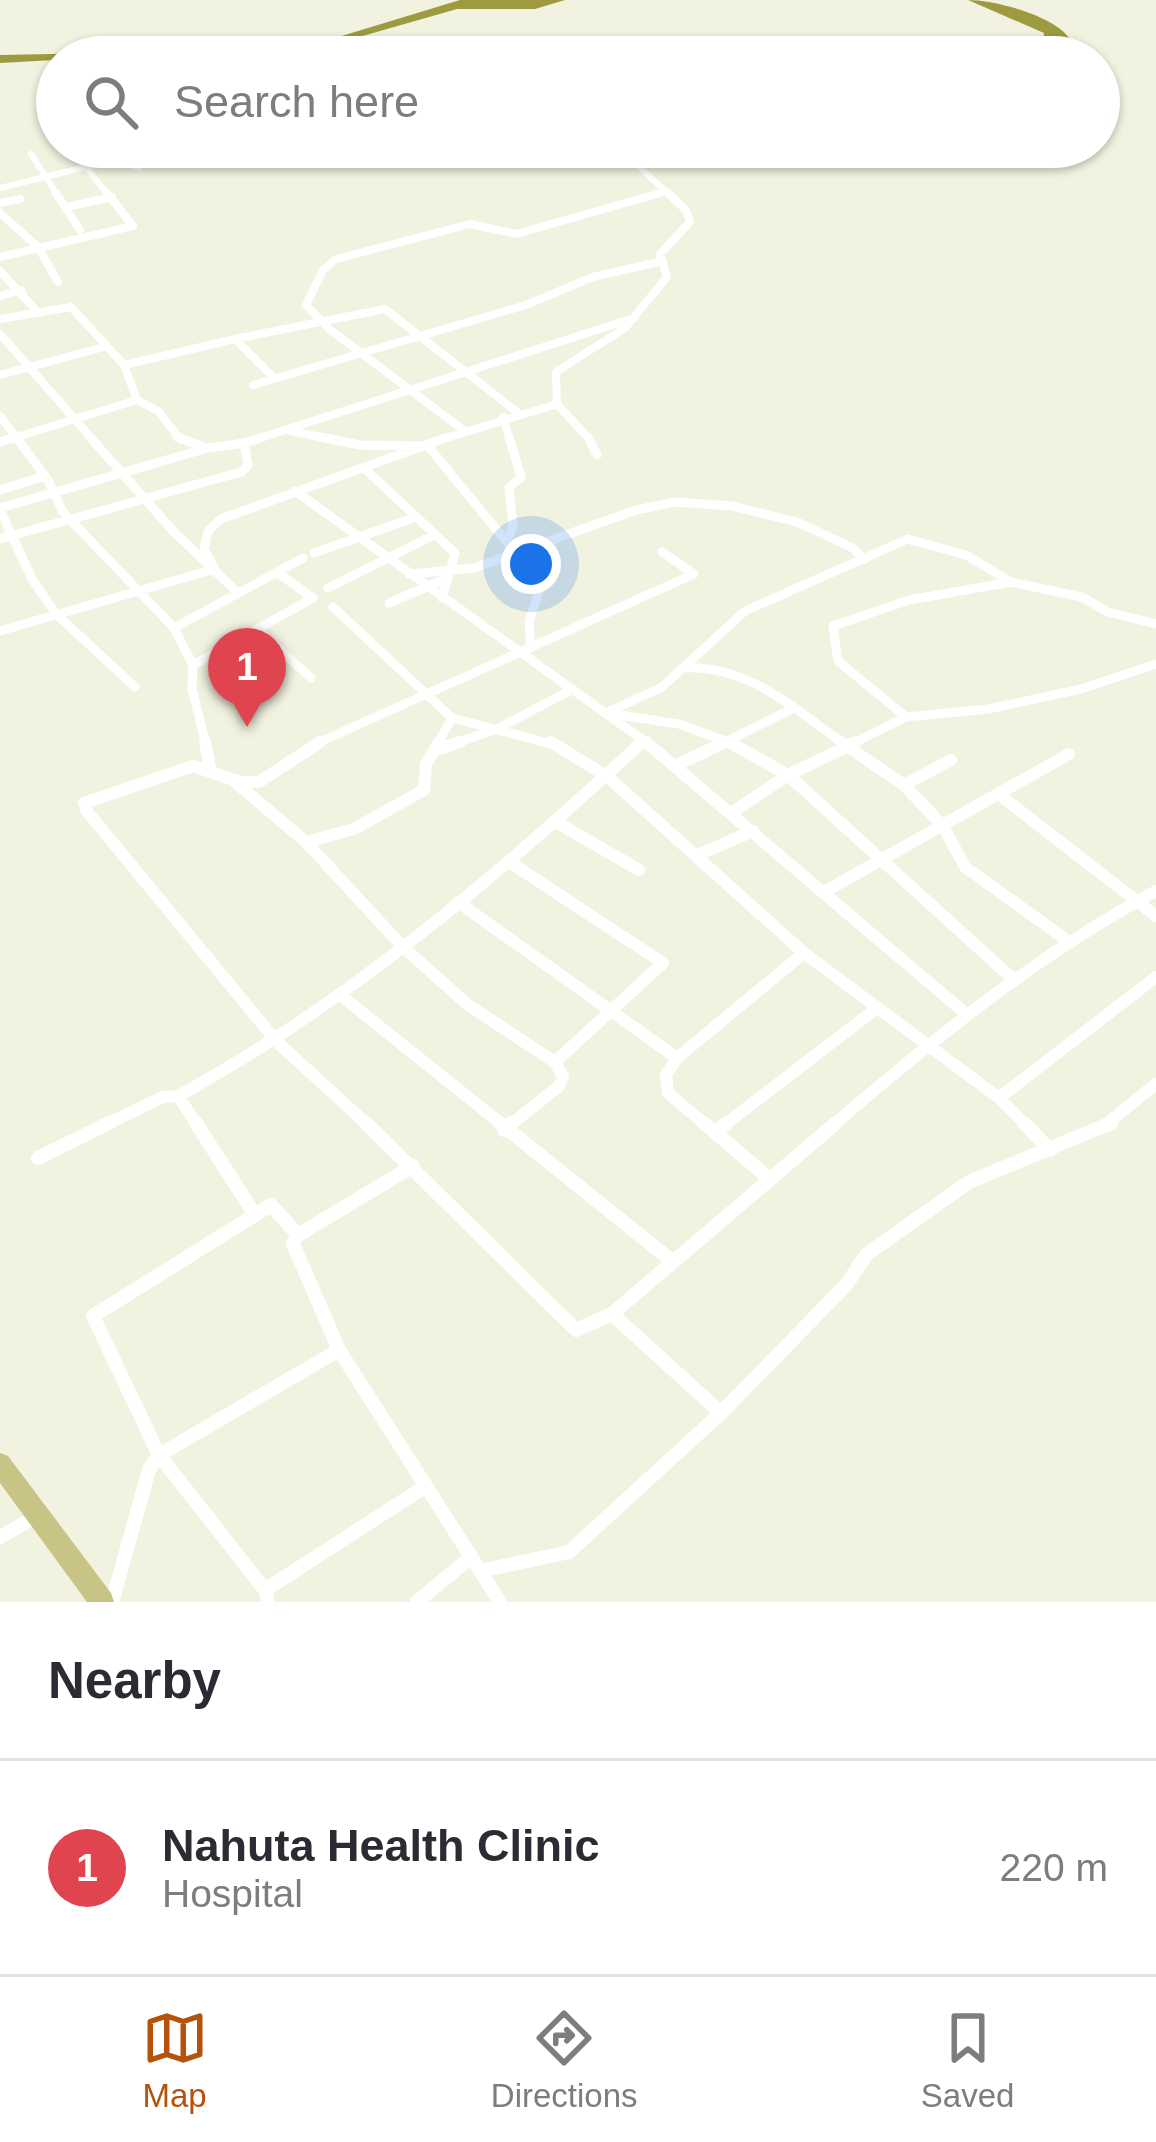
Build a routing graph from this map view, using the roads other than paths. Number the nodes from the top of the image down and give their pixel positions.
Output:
1 (31, 154) dead end
2 (36, 161) edge
3 (41, 168) edge
4 (82, 168) edge
5 (87, 168) edge
6 (640, 168) edge
7 (46, 176) junction
8 (0, 188) edge
9 (666, 192) junction
10 (112, 197) junction
11 (20, 199) dead end
12 (579, 200) dead end
13 (0, 203) edge
14 (67, 206) junction
15 (593, 208) junction
16 (0, 213) edge
17 (80, 230) dead end
18 (38, 248) junction
19 (0, 257) edge
20 (664, 261) junction
21 (0, 271) edge
22 (58, 282) dead end
23 (21, 290) junction
24 (0, 296) edge
25 (37, 310) junction
26 (634, 318) junction
27 (0, 319) edge
28 (321, 321) junction
29 (418, 333) junction
30 (0, 334) edge
31 (236, 339) junction
32 (104, 347) junction
33 (363, 350) junction
34 (124, 364) junction
35 (30, 367) junction
36 (459, 371) junction
37 (0, 375) edge
38 (273, 377) junction
39 (253, 386) dead end
40 (405, 390) junction
41 (137, 400) junction
42 (557, 404) junction
43 (517, 412) junction
44 (0, 416) edge
45 (503, 417) junction
46 (78, 418) junction
47 (290, 431) junction
48 (466, 432) junction
49 (18, 436) junction
50 (0, 442) edge
51 (244, 443) junction
52 (428, 446) junction
53 (208, 448) junction
54 (597, 455) dead end
55 (364, 468) junction
56 (124, 472) junction
57 (45, 476) junction
58 (0, 490) edge
59 (295, 491) junction
60 (52, 496) junction
61 (144, 497) junction
62 (0, 509) edge
63 (413, 518) junction
64 (70, 520) junction
65 (434, 535) junction
66 (15, 536) junction
67 (357, 537) junction
68 (508, 539) junction
69 (0, 540) edge
70 (662, 552) dead end
71 (519, 553) junction
72 (386, 558) junction
73 (864, 560) junction
74 (215, 569) junction
75 (278, 572) junction
76 (409, 574) junction
77 (449, 574) junction
78 (1013, 582) junction
79 (328, 587) dead end
80 (429, 588) junction
81 (138, 592) junction
82 (238, 592) junction
83 (442, 598) junction
84 (389, 603) dead end
85 (333, 607) dead end
86 (58, 612) junction
87 (1156, 624) edge
88 (173, 628) junction
89 (0, 631) edge
90 (260, 632) junction
91 (526, 651) junction
92 (193, 664) junction
93 (1156, 664) edge
94 (683, 668) junction
95 (311, 679) dead end
96 (135, 687) dead end
97 (573, 690) junction
98 (425, 696) junction
99 (793, 709) junction
100 (606, 713) junction
101 (906, 717) junction
102 (452, 718) junction
103 (499, 728) junction
104 (644, 740) junction
105 (733, 740) junction
106 (847, 746) junction
107 (439, 749) junction
108 (1069, 754) dead end
109 (952, 760) dead end
110 (675, 766) junction
111 (210, 767) junction
112 (788, 776) junction
113 (608, 777) junction
114 (236, 784) junction
115 (904, 785) junction
116 (1001, 796) junction
117 (730, 813) junction
118 (556, 822) junction
119 (943, 826) junction
120 (753, 831) junction
121 (306, 842) junction
122 (700, 854) junction
123 (881, 859) junction
124 (508, 861) junction
125 (639, 870) dead end
126 (1156, 891) edge
127 (824, 892) junction
128 (458, 902) junction
129 (1136, 903) junction
130 (1156, 916) edge
131 (1068, 941) junction
132 (402, 946) junction
133 (804, 953) junction
134 (1156, 977) edge
135 (1014, 980) junction
136 (339, 994) junction
137 (877, 1008) junction
138 (610, 1012) junction
139 (965, 1013) junction
140 (277, 1042) junction
141 (928, 1045) junction
142 (677, 1058) junction
143 (555, 1062) junction
144 (1156, 1084) edge
145 (178, 1096) junction
146 (999, 1098) junction
147 (504, 1130) junction
148 (717, 1131) junction
149 (1050, 1150) junction
150 (38, 1158) dead end
151 (413, 1166) junction
152 (770, 1179) junction
153 (255, 1215) junction
154 (298, 1235) junction
155 (672, 1261) junction
156 (612, 1314) junction
157 (339, 1350) junction
158 (721, 1413) junction
159 (159, 1455) junction
160 (0, 1464) edge
161 (426, 1486) junction
162 (37, 1516) junction
163 (0, 1538) edge
164 (476, 1564) junction
165 (267, 1596) edge
166 (101, 1602) edge
167 (112, 1602) edge
168 (417, 1602) edge
169 (500, 1602) edge

1 - 2 street
3 - 7 street
4 - 7 street
5 - 10 street
6 - 9 street
7 - 8 street
7 - 14 street
9 - 15 street
9 - 20 street
10 - 14 street
10 - 18 street
11 - 13 street
12 - 15 street
14 - 17 street
15 - 28 street
16 - 18 street
18 - 19 street
18 - 22 street
20 - 26 street
20 - 29 street
21 - 23 street
23 - 24 street
23 - 25 street
25 - 27 street
25 - 32 street
26 - 36 street
26 - 42 street
28 - 29 street
28 - 31 street
28 - 33 street
29 - 33 street
29 - 36 street
30 - 35 street
31 - 34 street
31 - 38 street
32 - 34 street
32 - 35 street
33 - 38 street
33 - 40 street
34 - 41 street
35 - 37 street
35 - 46 street
36 - 40 street
36 - 43 street
38 - 39 street
40 - 47 street
40 - 48 street
41 - 46 street
41 - 53 street
42 - 43 street
42 - 54 street
43 - 45 street
44 - 49 street
45 - 48 street
45 - 68 street
46 - 49 street
46 - 56 street
47 - 51 street
47 - 52 street
48 - 52 street
49 - 50 street
49 - 57 street
51 - 53 street
51 - 61 street
52 - 55 street
52 - 68 street
53 - 56 street
55 - 59 street
55 - 63 street
56 - 60 street
56 - 61 street
57 - 58 street
57 - 60 street
59 - 67 street
59 - 74 street
60 - 62 street
60 - 64 street
61 - 64 street
61 - 74 street
62 - 66 street
63 - 65 street
63 - 67 street
64 - 66 street
64 - 81 street
65 - 72 street
65 - 77 street
66 - 69 street
66 - 86 street
67 - 72 street
67 - 75 street
68 - 71 street
70 - 91 street
71 - 73 street
71 - 77 street
71 - 91 street
72 - 76 street
72 - 79 street
73 - 78 street
73 - 94 street
74 - 81 street
74 - 82 street
75 - 82 street
75 - 90 street
76 - 77 street
76 - 80 street
77 - 80 street
77 - 83 street
78 - 87 street
78 - 101 street
80 - 83 street
80 - 84 street
81 - 86 street
81 - 88 street
82 - 88 street
83 - 91 street
85 - 98 street
86 - 89 street
86 - 96 street
88 - 92 street
90 - 92 street
90 - 95 street
91 - 97 street
91 - 98 street
92 - 111 street
93 - 101 street
94 - 99 street
94 - 100 street
97 - 100 street
97 - 103 street
98 - 102 street
98 - 114 street
99 - 105 street
99 - 106 street
100 - 104 street
100 - 105 street
101 - 106 street
102 - 103 street
102 - 107 street
103 - 107 street
103 - 113 street
104 - 110 street
104 - 113 street
105 - 110 street
105 - 112 street
106 - 112 street
106 - 115 street
107 - 121 street
108 - 116 street
109 - 115 street
110 - 117 street
111 - 114 street
111 - 140 street
112 - 117 street
112 - 123 street
113 - 118 street
113 - 122 street
114 - 121 street
115 - 119 street
116 - 119 street
116 - 129 street
117 - 120 street
118 - 124 street
118 - 125 street
119 - 123 street
119 - 131 street
120 - 122 street
120 - 127 street
121 - 132 street
122 - 133 street
123 - 127 street
123 - 135 street
124 - 128 street
124 - 138 street
126 - 129 street
127 - 139 street
128 - 132 street
128 - 138 street
129 - 130 street
129 - 131 street
131 - 135 street
132 - 136 street
132 - 143 street
133 - 137 street
133 - 142 street
134 - 146 street
135 - 139 street
136 - 140 street
136 - 147 street
137 - 141 street
137 - 148 street
138 - 142 street
138 - 143 street
139 - 141 street
140 - 145 street
140 - 151 street
141 - 146 street
141 - 152 street
142 - 148 street
143 - 147 street
144 - 149 street
145 - 150 street
145 - 153 street
146 - 149 street
147 - 155 street
148 - 152 street
149 - 158 street
151 - 154 street
151 - 156 street
152 - 155 street
153 - 154 street
153 - 159 street
154 - 157 street
155 - 156 street
156 - 158 street
157 - 159 street
157 - 161 street
158 - 164 street
159 - 165 street
159 - 167 street
160 - 162 main road
161 - 164 street
161 - 165 street
162 - 163 street
162 - 166 main road
164 - 168 street
164 - 169 street

